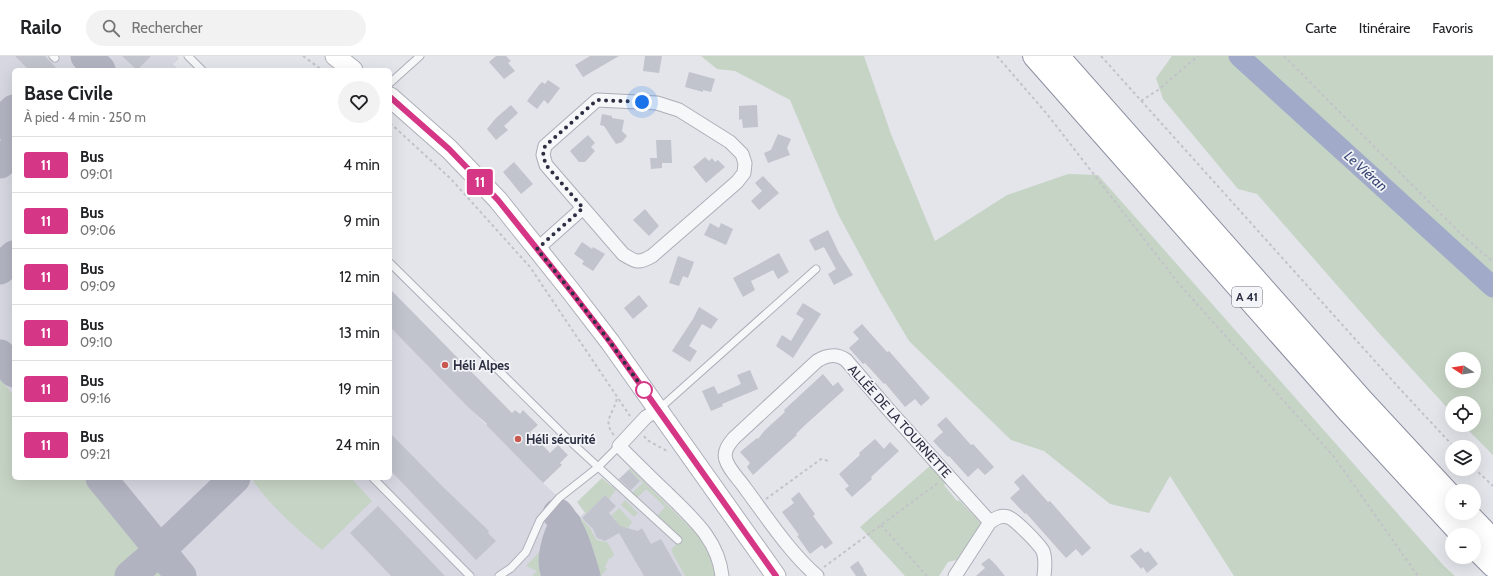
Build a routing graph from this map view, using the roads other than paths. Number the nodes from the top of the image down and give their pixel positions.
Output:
1 (188, 56) edge
2 (335, 56) edge
3 (420, 56) edge
4 (1034, 56) edge
5 (1058, 56) edge
6 (200, 68) edge
7 (350, 68) edge
8 (392, 81) edge
9 (392, 99) edge
10 (583, 208) junction
11 (537, 249) junction
12 (392, 265) edge
13 (816, 269) dead end
14 (658, 410) junction
15 (620, 445) junction
16 (597, 468) junction
17 (375, 480) edge
18 (1445, 489) edge
19 (1474, 520) edge
20 (990, 522) junction
21 (1456, 528) edge
22 (678, 540) dead end
23 (1493, 540) edge
24 (1481, 554) edge
25 (1493, 566) edge
26 (816, 575) edge
27 (470, 576) edge
28 (499, 576) edge
29 (722, 576) edge
30 (776, 576) edge
31 (955, 576) edge
32 (1044, 576) edge

1 - 6 lane
2 - 7 main road
3 - 8 lane
4 - 21 highway, A 41
5 - 18 highway, A 41
9 - 11 main road
10 - 10 street
10 - 11 street
11 - 14 main road
12 - 16 lane
13 - 14 lane
14 - 15 street
14 - 30 main road
15 - 16 lane
15 - 29 street
16 - 22 lane
16 - 28 lane
17 - 27 lane
19 - 23 highway
20 - 26 street, ALLÉE DE LA TOURNETTE
20 - 31 street
20 - 32 street
24 - 25 highway

